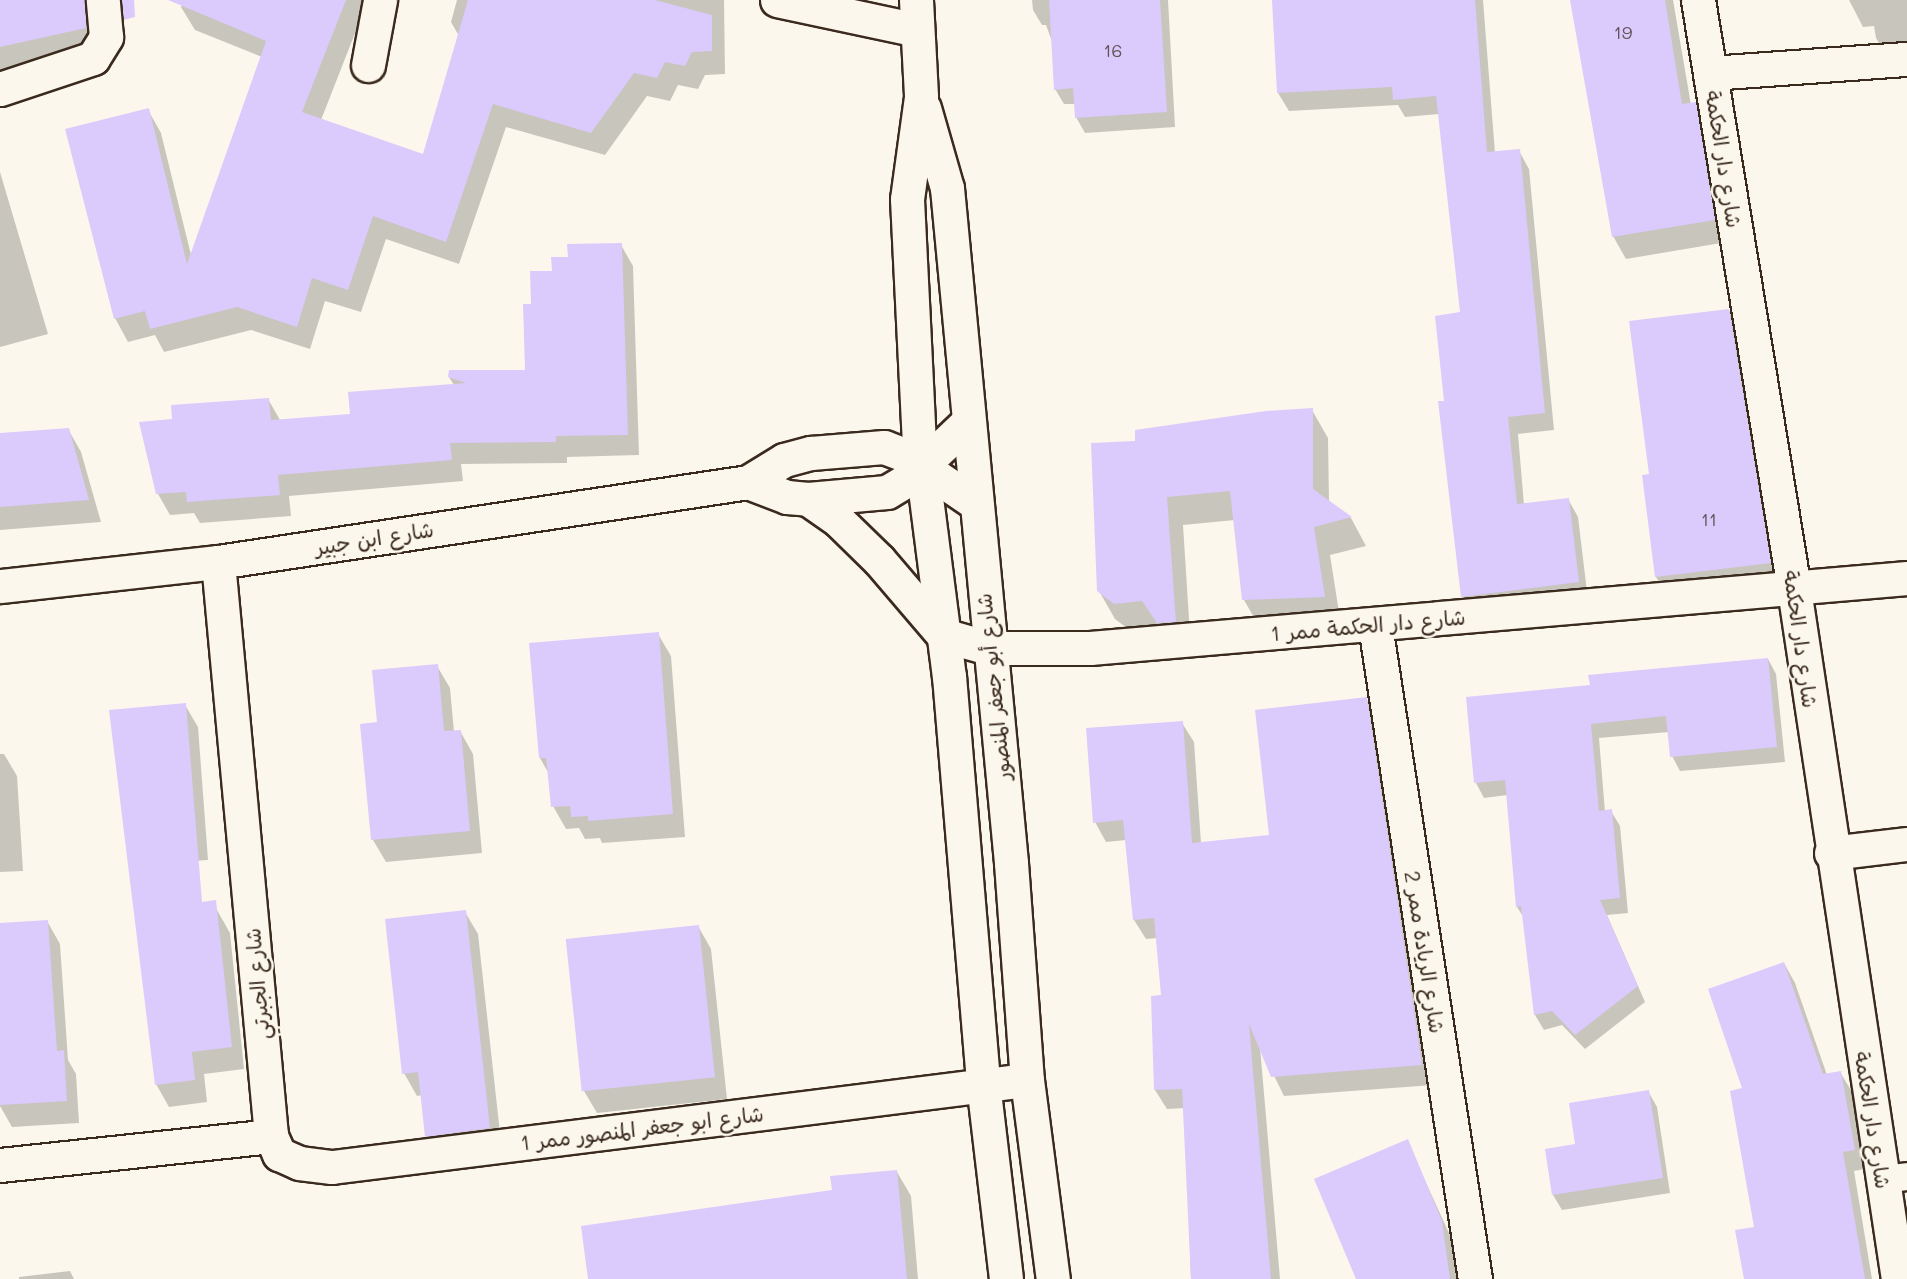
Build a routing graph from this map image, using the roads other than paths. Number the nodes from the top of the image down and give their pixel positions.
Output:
1 (104, 0) edge
2 (380, 0) edge
3 (777, 0) edge
4 (1698, 0) edge
5 (917, 15) edge
6 (1907, 59) edge
7 (368, 65) dead end
8 (1710, 73) junction
9 (0, 89) edge
10 (921, 97) junction
11 (968, 422) junction
12 (921, 466) junction
13 (748, 482) junction
14 (808, 499) junction
15 (974, 502) junction
16 (218, 562) junction
17 (1907, 578) edge
18 (0, 586) edge
19 (1794, 589) junction
20 (1375, 625) junction
21 (943, 635) junction
22 (989, 648) junction
23 (1907, 844) edge
24 (1831, 853) junction
25 (1027, 1080) junction
26 (983, 1083) junction
27 (271, 1136) junction
28 (0, 1165) edge
29 (1895, 1177) edge
30 (1006, 1279) edge
31 (1053, 1279) edge
32 (1475, 1279) edge
33 (1898, 1279) edge

1 - 9 street
2 - 7 street
3 - 5 street
4 - 8 street, شارع دار الحكمة
5 - 10 street, شارع أبو جعفر المنصور
6 - 8 street
8 - 19 street, شارع دار الحكمة
10 - 11 street, شارع أبو جعفر المنصور
10 - 12 street, شارع أبو جعفر المنصور
11 - 12 street, شارع ابن جبير
11 - 15 street, شارع أبو جعفر المنصور
12 - 13 street, شارع ابن جبير
12 - 14 street, شارع ابن جبير
12 - 15 street, شارع ابن جبير
12 - 21 street, شارع أبو جعفر المنصور
13 - 14 street, شارع ابن جبير
13 - 16 street, شارع ابن جبير
14 - 21 street
15 - 22 street, شارع أبو جعفر المنصور
16 - 18 street, شارع ابن جبير
16 - 27 street, شارع الجبرتي
17 - 19 street, شارع دار الحكمة ممر 1
19 - 20 street, شارع دار الحكمة ممر 1
19 - 24 street, شارع دار الحكمة
20 - 22 street, شارع دار الحكمة ممر 1
20 - 32 street, شارع الريادة ممر 2
21 - 22 street, شارع دار الحكمة ممر 1
21 - 26 street, شارع أبو جعفر المنصور
22 - 25 street, شارع أبو جعفر المنصور
23 - 24 street
24 - 29 street, شارع دار الحكمة
25 - 26 street, شارع ابو جعفر المنصور ممر 1
25 - 31 street, شارع أبو جعفر المنصور
26 - 27 street, شارع ابو جعفر المنصور ممر 1
26 - 30 street, شارع أبو جعفر المنصور
27 - 28 street
29 - 33 street, شارع دار الحكمة

